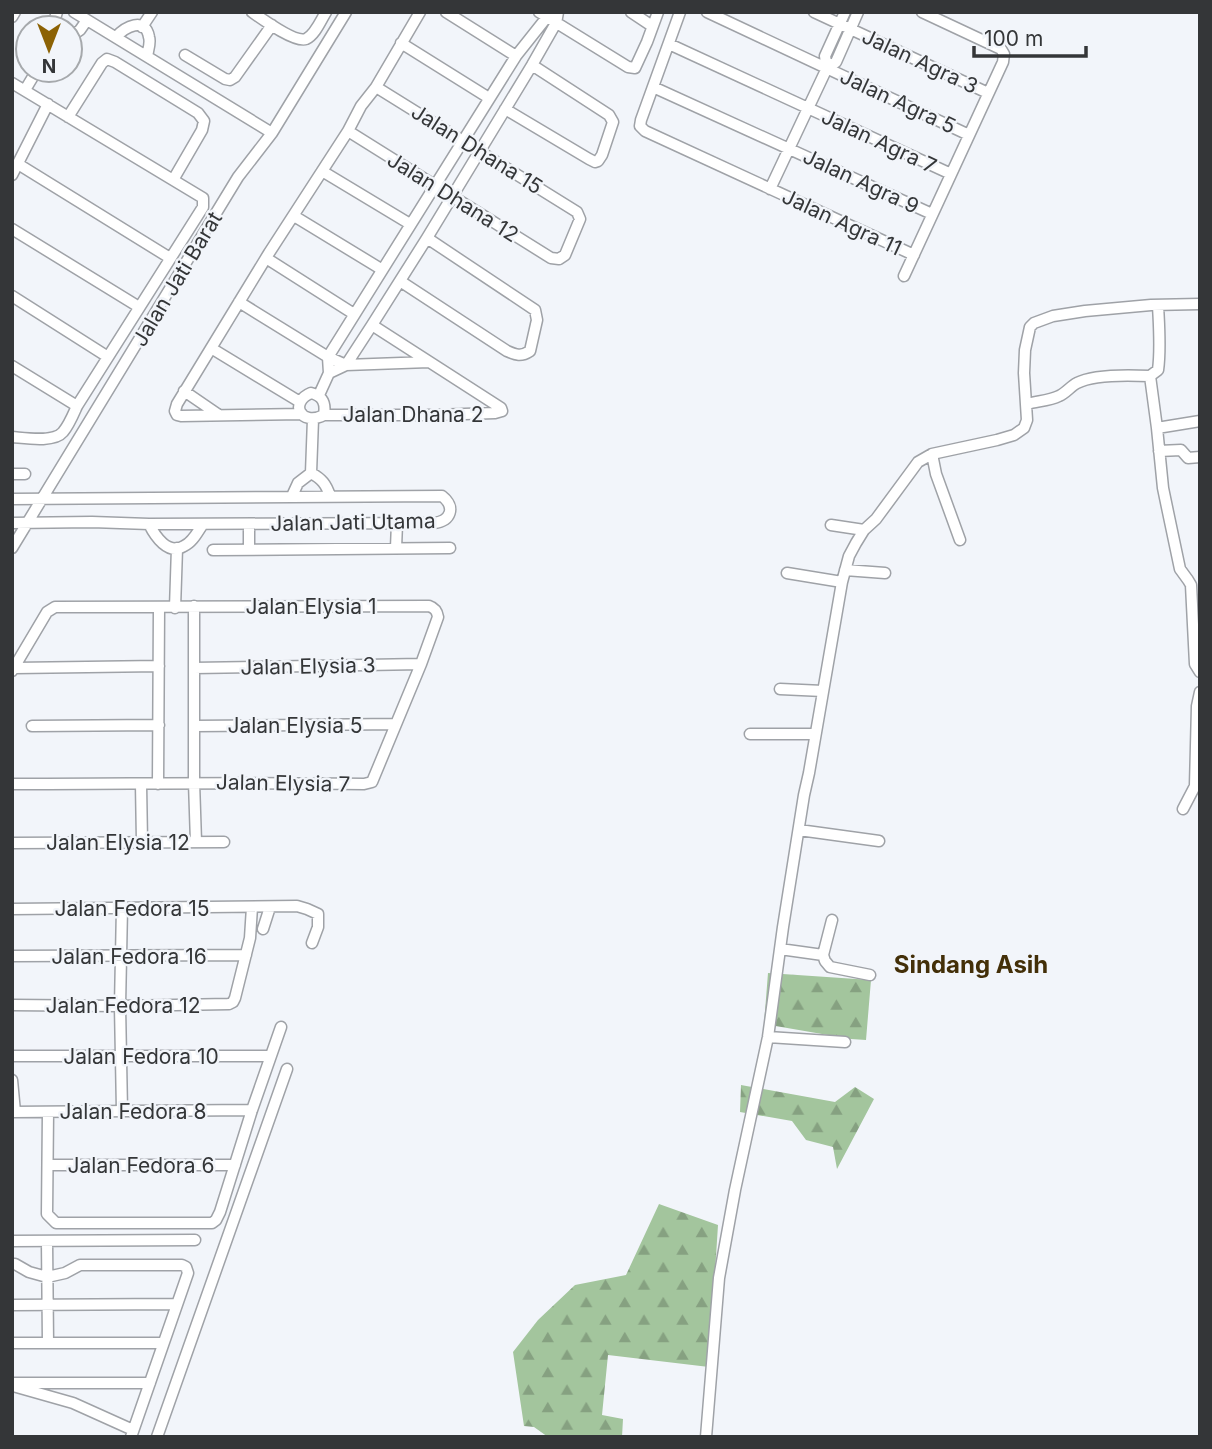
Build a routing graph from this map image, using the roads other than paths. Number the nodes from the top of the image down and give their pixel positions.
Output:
1 (15, 12) edge
2 (74, 12) edge
3 (152, 12) edge
4 (252, 12) edge
5 (326, 12) edge
6 (346, 12) edge
7 (419, 12) edge
8 (446, 12) edge
9 (631, 12) edge
10 (658, 12) edge
11 (680, 12) edge
12 (707, 12) edge
13 (814, 12) edge
14 (845, 12) edge
15 (858, 12) edge
16 (922, 12) edge
17 (552, 15) edge
18 (12, 18) edge
19 (87, 20) junction
20 (84, 24) edge
21 (840, 24) junction
22 (272, 25) junction
23 (652, 26) junction
24 (142, 27) junction
25 (851, 29) junction
26 (116, 37) junction
27 (401, 43) junction
28 (669, 44) junction
29 (185, 55) dead end
30 (147, 56) junction
31 (516, 56) junction
32 (532, 65) junction
33 (827, 68) junction
34 (12, 83) edge
35 (29, 84) edge
36 (376, 87) junction
37 (653, 87) junction
38 (25, 90) junction
39 (989, 93) junction
40 (489, 98) junction
41 (48, 104) junction
42 (505, 108) junction
43 (808, 108) junction
44 (68, 117) junction
45 (348, 131) junction
46 (272, 133) junction
47 (969, 135) junction
48 (463, 141) junction
49 (789, 149) junction
50 (480, 151) junction
51 (18, 164) junction
52 (323, 171) junction
53 (951, 174) junction
54 (12, 176) edge
55 (173, 180) junction
56 (434, 185) junction
57 (771, 188) junction
58 (452, 196) junction
59 (932, 214) junction
60 (294, 216) junction
61 (410, 224) junction
62 (12, 229) edge
63 (428, 238) junction
64 (914, 255) junction
65 (170, 258) junction
66 (266, 258) junction
67 (559, 259) joint
68 (382, 269) junction
69 (904, 276) dead end
70 (400, 281) junction
71 (12, 296) edge
72 (239, 302) junction
73 (1200, 304) edge
74 (1158, 305) junction
75 (139, 307) junction
76 (354, 314) junction
77 (372, 325) junction
78 (211, 348) junction
79 (108, 357) junction
80 (328, 357) junction
81 (429, 362) junction
82 (346, 365) junction
83 (12, 366) edge
84 (329, 373) junction
85 (1150, 376) junction
86 (184, 391) junction
87 (319, 395) junction
88 (300, 402) junction
89 (1027, 404) junction
90 (77, 406) junction
91 (302, 414) junction
92 (220, 415) junction
93 (324, 415) junction
94 (313, 419) junction
95 (1200, 421) edge
96 (1157, 428) junction
97 (12, 437) edge
98 (1159, 451) junction
99 (932, 454) junction
100 (1200, 457) edge
101 (311, 473) junction
102 (12, 474) edge
103 (24, 474) dead end
104 (292, 496) junction
105 (330, 496) junction
106 (42, 498) junction
107 (12, 499) edge
108 (12, 523) edge
109 (397, 523) junction
110 (27, 524) junction
111 (149, 524) junction
112 (203, 524) junction
113 (249, 524) junction
114 (831, 525) dead end
115 (864, 530) junction
116 (960, 540) dead end
117 (12, 548) edge
118 (177, 548) junction
119 (396, 548) junction
120 (450, 548) dead end
121 (249, 549) junction
122 (213, 550) dead end
123 (845, 570) junction
124 (787, 573) dead end
125 (885, 573) dead end
126 (842, 582) junction
127 (194, 606) junction
128 (159, 608) junction
129 (175, 608) junction
130 (421, 664) junction
131 (159, 666) junction
132 (194, 668) junction
133 (13, 669) edge
134 (1200, 672) edge
135 (780, 689) dead end
136 (823, 691) junction
137 (1200, 692) edge
138 (396, 724) junction
139 (159, 725) junction
140 (32, 726) dead end
141 (195, 726) junction
142 (750, 734) dead end
143 (815, 734) junction
144 (194, 782) junction
145 (12, 784) edge
146 (141, 784) junction
147 (158, 784) junction
148 (1183, 808) dead end
149 (799, 830) junction
150 (879, 841) dead end
151 (142, 842) junction
152 (196, 842) junction
153 (224, 842) dead end
154 (12, 843) edge
155 (122, 907) junction
156 (252, 907) junction
157 (270, 907) junction
158 (12, 909) edge
159 (832, 920) dead end
160 (263, 929) dead end
161 (312, 943) dead end
162 (780, 949) junction
163 (246, 955) junction
164 (823, 955) junction
165 (12, 956) edge
166 (121, 956) junction
167 (870, 975) dead end
168 (12, 1005) edge
169 (120, 1006) junction
170 (281, 1027) dead end
171 (768, 1037) junction
172 (845, 1042) dead end
173 (12, 1056) edge
174 (121, 1056) junction
175 (269, 1056) junction
176 (287, 1069) dead end
177 (12, 1080) edge
178 (252, 1110) junction
179 (122, 1111) junction
180 (14, 1112) edge
181 (48, 1112) junction
182 (48, 1165) junction
183 (234, 1165) junction
184 (195, 1240) dead end
185 (12, 1241) edge
186 (47, 1241) junction
187 (12, 1264) edge
188 (47, 1277) junction
189 (48, 1304) junction
190 (177, 1304) junction
191 (12, 1305) edge
192 (12, 1343) edge
193 (48, 1343) junction
194 (163, 1343) junction
195 (150, 1383) junction
196 (12, 1384) edge
197 (132, 1433) edge
198 (157, 1437) edge
199 (706, 1437) edge

1 - 18 street
2 - 19 street
3 - 24 street
4 - 22 street
5 - 22 street
6 - 46 street, Jalan Jati Barat
7 - 27 street
8 - 31 street
9 - 23 street
10 - 23 street
11 - 28 street
12 - 33 street, Jalan Agra 5
13 - 21 street, Jalan Agra 3
14 - 21 street
15 - 25 street
16 - 39 street
17 - 23 street
17 - 31 street
17 - 32 street
19 - 20 street
19 - 26 street
21 - 25 street, Jalan Agra 3
21 - 33 street
22 - 29 street
24 - 26 street
24 - 30 street
25 - 33 street
25 - 39 street, Jalan Agra 3
26 - 30 street
27 - 36 street
27 - 40 street
28 - 37 street
28 - 43 street, Jalan Agra 7
30 - 46 street
31 - 40 street
32 - 42 street
32 - 42 street
33 - 43 street
33 - 47 street, Jalan Agra 5
34 - 38 street
35 - 38 street
36 - 45 street
36 - 48 street, Jalan Dhana 15
37 - 49 street, Jalan Agra 9
37 - 57 street, Jalan Agra 11
38 - 41 street
39 - 47 street
40 - 48 street
41 - 44 street
41 - 51 street
42 - 50 street
43 - 49 street
43 - 53 street, Jalan Agra 7
44 - 55 street
44 - 55 street
45 - 52 street
45 - 56 street, Jalan Dhana 12
46 - 106 street, Jalan Jati Barat
47 - 53 street
48 - 50 street, Jalan Dhana 15
48 - 56 street
49 - 57 street
49 - 59 street, Jalan Agra 9
50 - 58 street
50 - 67 street, Jalan Dhana 15
51 - 54 street
51 - 65 street
52 - 60 street
52 - 61 street
53 - 59 street
55 - 65 street
56 - 58 street, Jalan Dhana 12
56 - 61 street
57 - 64 street, Jalan Agra 11
58 - 63 street
58 - 67 street, Jalan Dhana 12
59 - 64 street
60 - 66 street
60 - 68 street
61 - 68 street
62 - 75 street
63 - 70 street
63 - 70 street
64 - 69 street
65 - 75 street
66 - 72 street
66 - 76 street
68 - 76 street
70 - 77 street
71 - 79 street
72 - 78 street
72 - 80 street
73 - 74 street
74 - 85 street
74 - 89 street
75 - 79 street
76 - 80 street
77 - 81 street
77 - 82 street
78 - 86 street
78 - 88 street
79 - 90 street
80 - 82 street
80 - 84 street
81 - 82 street
81 - 93 street, Jalan Dhana 2
82 - 84 street
83 - 90 street
84 - 87 street
85 - 89 street
85 - 96 street
86 - 92 street
86 - 92 street
87 - 88 street
87 - 93 street
88 - 91 street
89 - 99 street
90 - 97 street
91 - 92 street
91 - 94 street
93 - 94 street
94 - 101 street
95 - 96 street
96 - 98 street
98 - 100 street
98 - 134 street
99 - 115 street
99 - 116 street
101 - 104 street
101 - 105 street
102 - 103 street
104 - 105 street, Jalan Jati Utama
104 - 106 street, Jalan Jati Utama
105 - 109 street, Jalan Jati Utama
106 - 107 street, Jalan Jati Utama
106 - 110 street, Jalan Jati Barat
108 - 110 street, Jalan Jati Utama
109 - 113 street, Jalan Jati Utama
109 - 119 street
110 - 111 street, Jalan Jati Utama
110 - 117 street, Jalan Jati Barat
111 - 112 street, Jalan Jati Utama
111 - 118 street
112 - 113 street, Jalan Jati Utama
112 - 118 street
113 - 121 street
114 - 115 street
115 - 123 street
118 - 129 street
119 - 120 street
119 - 121 street
121 - 122 street
123 - 125 street
123 - 126 street
124 - 126 street
126 - 136 street
127 - 129 street, Jalan Elysia 1
127 - 130 street, Jalan Elysia 1
127 - 132 street
128 - 129 street, Jalan Elysia 1
128 - 131 street
128 - 133 street, Jalan Elysia 1
130 - 132 street, Jalan Elysia 3
130 - 138 street
131 - 133 street
131 - 139 street
132 - 141 street
135 - 136 street
136 - 143 street
137 - 148 street
138 - 141 street, Jalan Elysia 5
138 - 144 street, Jalan Elysia 7
139 - 140 street
139 - 147 street
141 - 144 street
142 - 143 street
143 - 149 street
144 - 147 street, Jalan Elysia 7
144 - 152 street
145 - 146 street, Jalan Elysia 7
146 - 147 street, Jalan Elysia 7
146 - 151 street
149 - 150 street
149 - 162 street
151 - 152 street, Jalan Elysia 12
151 - 154 street, Jalan Elysia 12
152 - 153 street, Jalan Elysia 12
155 - 156 street, Jalan Fedora 15
155 - 158 street, Jalan Fedora 15
155 - 166 street
156 - 157 street, Jalan Fedora 15
156 - 163 street
157 - 160 street
157 - 161 street, Jalan Fedora 15
159 - 164 street
162 - 164 street
162 - 171 street
163 - 166 street, Jalan Fedora 16
163 - 169 street, Jalan Fedora 12
164 - 167 street
165 - 166 street, Jalan Fedora 16
166 - 169 street
168 - 169 street, Jalan Fedora 12
169 - 174 street
170 - 175 street
171 - 172 street
171 - 199 street
173 - 174 street, Jalan Fedora 10
174 - 175 street, Jalan Fedora 10
174 - 179 street
175 - 178 street
176 - 198 street
177 - 180 street
178 - 179 street, Jalan Fedora 8
178 - 183 street
179 - 181 street, Jalan Fedora 8
180 - 181 street, Jalan Fedora 8
181 - 182 street
182 - 183 street, Jalan Fedora 6
182 - 183 street
184 - 186 street
185 - 186 street
186 - 188 street
187 - 188 street
188 - 189 street
188 - 190 street
189 - 190 street
189 - 191 street
189 - 193 street
190 - 194 street
192 - 193 street
193 - 194 street
194 - 195 street
195 - 196 street
195 - 197 street
196 - 197 street

